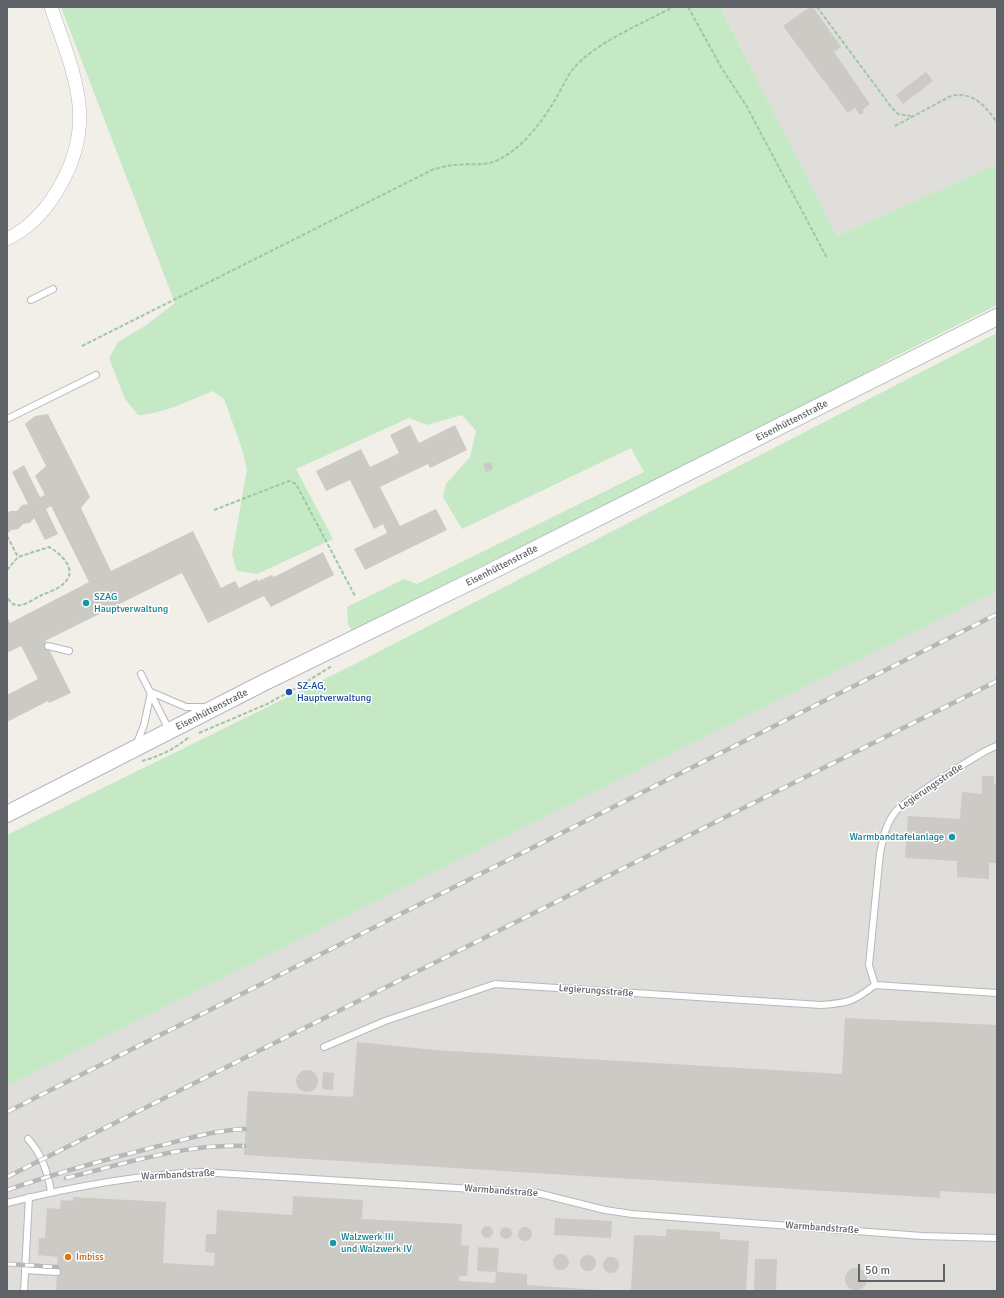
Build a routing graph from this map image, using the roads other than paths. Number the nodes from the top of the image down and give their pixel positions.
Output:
1 (50, 7) edge
2 (7, 239) edge
3 (53, 289) dead end
4 (31, 300) dead end
5 (997, 317) edge
6 (96, 375) dead end
7 (7, 419) edge
8 (48, 646) dead end
9 (69, 651) dead end
10 (141, 674) dead end
11 (151, 692) junction
12 (215, 708) junction
13 (170, 731) junction
14 (997, 746) edge
15 (132, 750) junction
16 (7, 814) edge
17 (875, 985) junction
18 (997, 993) edge
19 (324, 1047) dead end
20 (28, 1139) dead end
21 (51, 1192) junction
22 (29, 1197) junction
23 (7, 1203) edge
24 (997, 1238) edge
25 (25, 1270) junction
26 (57, 1272) dead end
27 (24, 1291) edge

1 - 2 street
3 - 4 lane
5 - 12 street, Eisenhüttenstraße
6 - 7 lane
8 - 9 lane
10 - 11 lane
11 - 12 lane
11 - 13 lane
11 - 15 lane
12 - 13 street, Eisenhüttenstraße
13 - 15 street, Eisenhüttenstraße
14 - 17 lane, Legierungsstraße
15 - 16 street, Eisenhüttenstraße
17 - 18 lane
17 - 19 lane, Legierungsstraße
20 - 21 lane
21 - 22 lane, Warmbandstraße
21 - 24 lane, Warmbandstraße
22 - 23 lane, Warmbandstraße
22 - 25 lane
25 - 26 lane
25 - 27 lane

